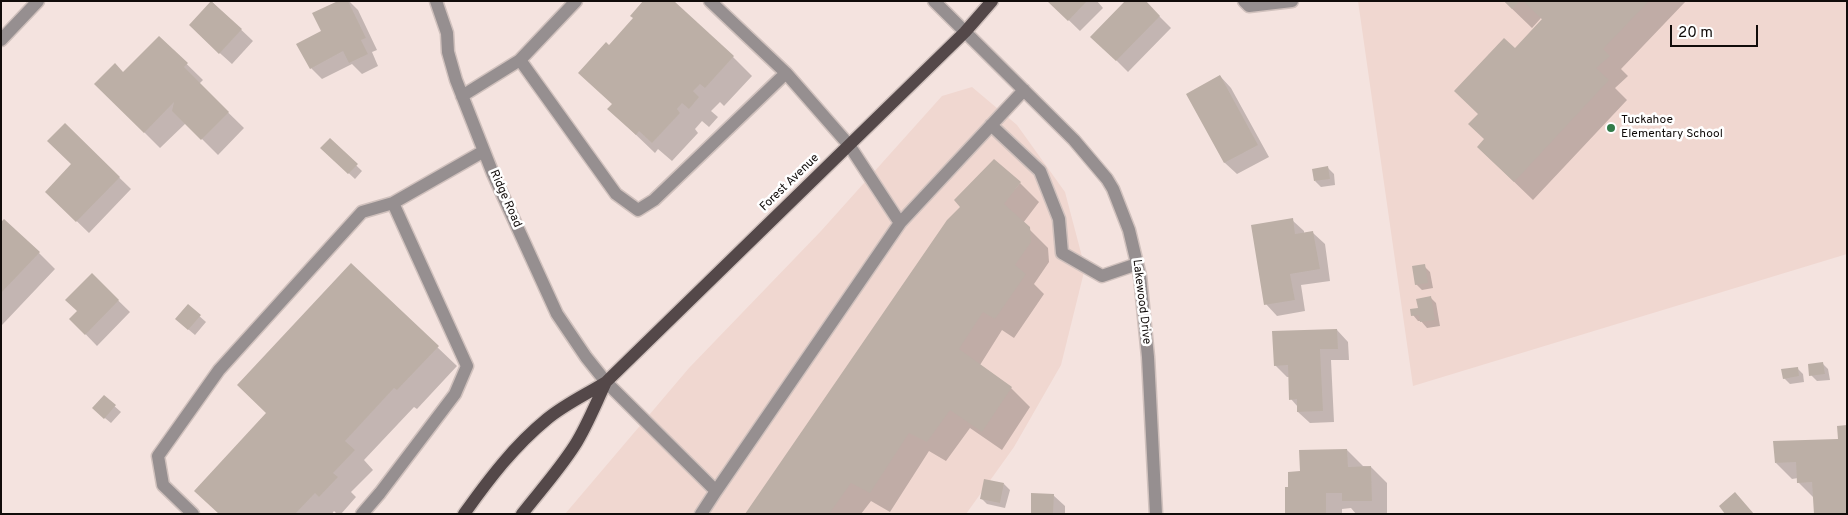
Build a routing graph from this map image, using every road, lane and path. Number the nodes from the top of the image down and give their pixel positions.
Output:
1 (38, 1) edge
2 (436, 1) edge
3 (576, 1) edge
4 (710, 1) edge
5 (934, 1) edge
6 (992, 1) edge
7 (1244, 1) edge
8 (1292, 1) edge
9 (965, 32) junction
10 (1, 40) edge
11 (520, 60) junction
12 (786, 73) junction
13 (1024, 90) junction
14 (462, 96) junction
15 (991, 125) junction
16 (849, 145) junction
17 (484, 151) junction
18 (393, 203) junction
19 (900, 223) junction
20 (1137, 264) junction
21 (606, 382) junction
22 (716, 491) junction
23 (193, 514) edge
24 (362, 514) edge
25 (464, 514) edge
26 (522, 514) edge
27 (700, 514) edge
28 (1156, 514) edge

1 - 10 street
2 - 14 street, Ridge Road
3 - 11 street
4 - 12 street
5 - 9 street, Lakewood Drive
6 - 9 main road, Forest Avenue
7 - 8 street
9 - 13 street, Lakewood Drive
9 - 16 main road, Forest Avenue
11 - 12 street
11 - 14 street
12 - 16 street
13 - 15 street
13 - 20 street, Lakewood Drive
14 - 17 street, Ridge Road
15 - 19 street
15 - 20 street
16 - 19 street
16 - 21 main road, Forest Avenue
17 - 18 street
17 - 21 street, Ridge Road
18 - 23 street
18 - 24 street
19 - 22 street
20 - 28 street, Lakewood Drive
21 - 22 street, Ridge Road
21 - 25 main road
21 - 26 main road
22 - 27 street

